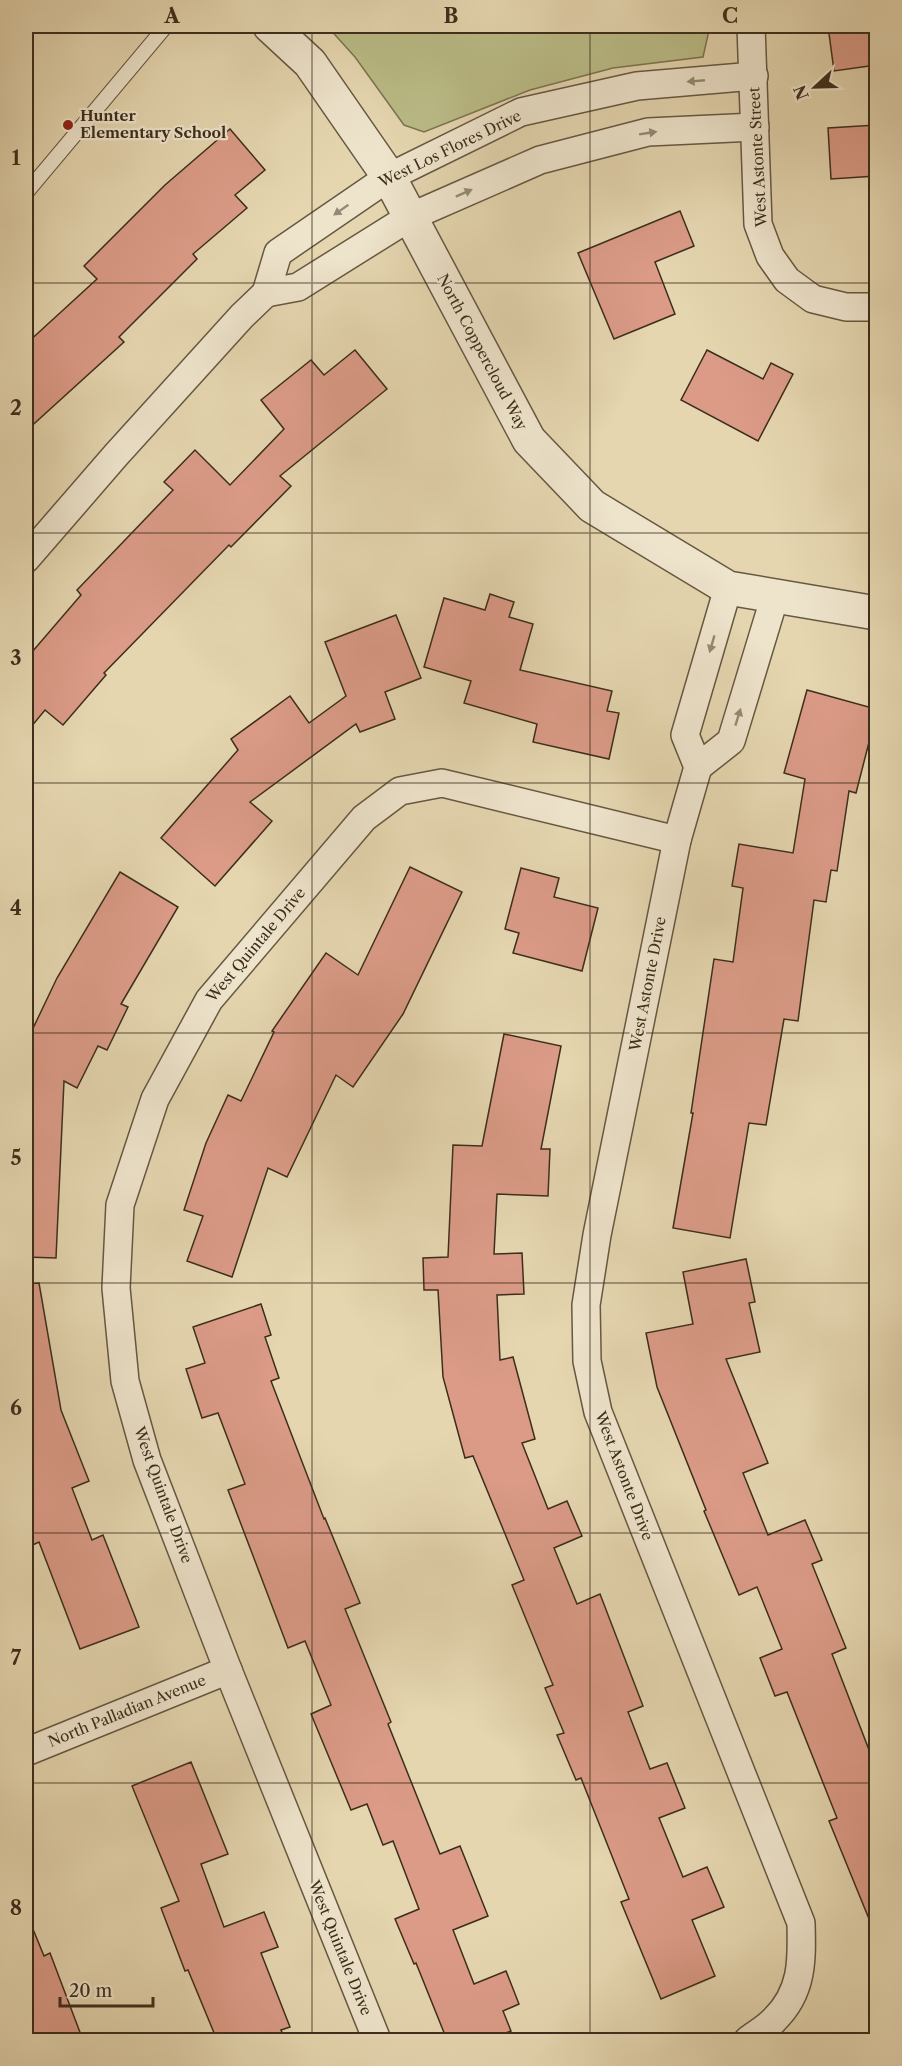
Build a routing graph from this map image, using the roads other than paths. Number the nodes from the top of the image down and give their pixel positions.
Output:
1 (166, 26) edge
2 (270, 26) edge
3 (751, 26) edge
4 (754, 76) junction
5 (755, 127) junction
6 (389, 177) junction
7 (26, 193) edge
8 (410, 217) junction
9 (266, 293) junction
10 (876, 307) edge
11 (26, 559) edge
12 (728, 588) junction
13 (775, 596) junction
14 (876, 613) edge
15 (698, 767) junction
16 (677, 840) junction
17 (228, 1670) junction
18 (26, 1752) edge
19 (377, 2040) edge
20 (748, 2040) edge

1 - 7 lane
2 - 6 street, North Coppercloud Way
3 - 4 street, West Astonte Street
4 - 5 street, West Astonte Street
4 -> 6 street, West Los Flores Drive
8 -> 5 street
5 - 10 street, West Astonte Street
6 - 8 street, North Coppercloud Way
6 -> 9 street, West Los Flores Drive
8 - 9 street
8 - 12 street, North Coppercloud Way
9 - 11 street, West Los Flores Drive
12 - 13 street, North Coppercloud Way
12 -> 15 street
13 - 14 street, North Coppercloud Way
15 -> 13 street
15 - 16 street, West Astonte Drive
16 - 17 street, West Quintale Drive
16 - 20 street, West Astonte Drive
17 - 18 street, North Palladian Avenue
17 - 19 street, West Quintale Drive

